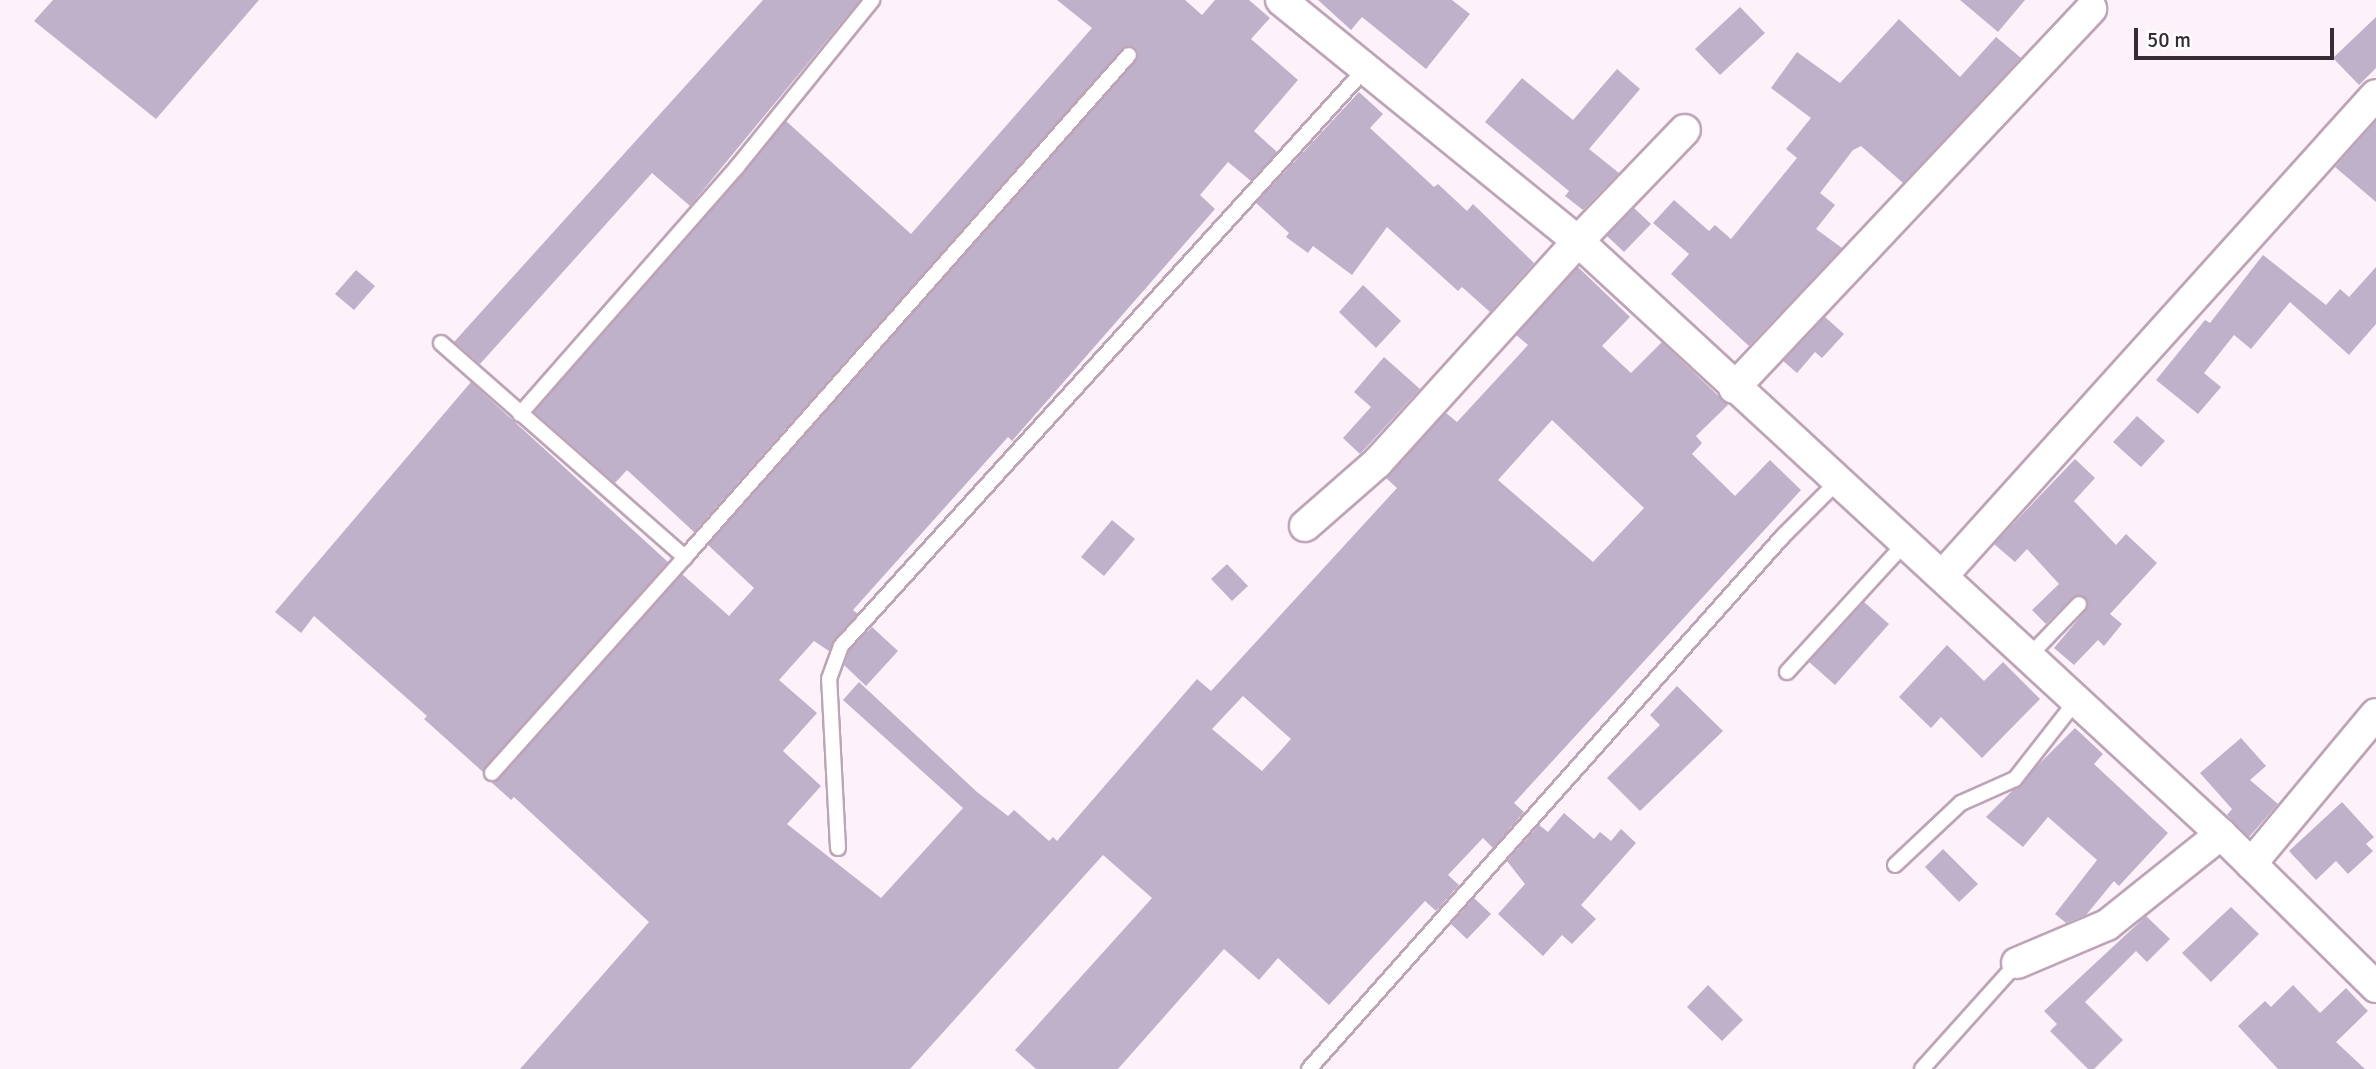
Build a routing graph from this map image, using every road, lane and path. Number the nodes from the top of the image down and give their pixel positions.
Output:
1 (872, 0) edge
2 (1281, 0) edge
3 (2091, 9) dead end
4 (1129, 55) dead end
5 (1368, 66) junction
6 (2376, 95) edge
7 (1685, 130) dead end
8 (1577, 241) junction
9 (441, 343) dead end
10 (1734, 388) junction
11 (520, 414) junction
12 (1839, 480) junction
13 (1305, 526) dead end
14 (1907, 541) junction
15 (685, 557) junction
16 (1943, 575) junction
17 (2079, 604) dead end
18 (2029, 656) junction
19 (1787, 672) dead end
20 (2076, 701) junction
21 (2376, 714) edge
22 (492, 773) dead end
23 (2221, 834) junction
24 (838, 848) dead end
25 (2251, 864) junction
26 (1895, 865) dead end
27 (2017, 963) joint
28 (2376, 988) edge
29 (1309, 1069) edge
30 (1922, 1069) edge

1 - 11 lane
2 - 5 street
3 - 10 street
4 - 15 lane
5 - 8 street
5 - 24 lane
6 - 16 street
7 - 8 street
8 - 10 street
8 - 13 street
9 - 11 lane
10 - 12 street
11 - 15 lane
12 - 14 street
12 - 29 lane
14 - 16 street
14 - 19 lane
15 - 22 lane
16 - 18 street
17 - 18 lane
18 - 20 street
20 - 23 street
20 - 26 lane
21 - 25 street
23 - 25 street
23 - 27 street
25 - 28 street
27 - 30 lane

